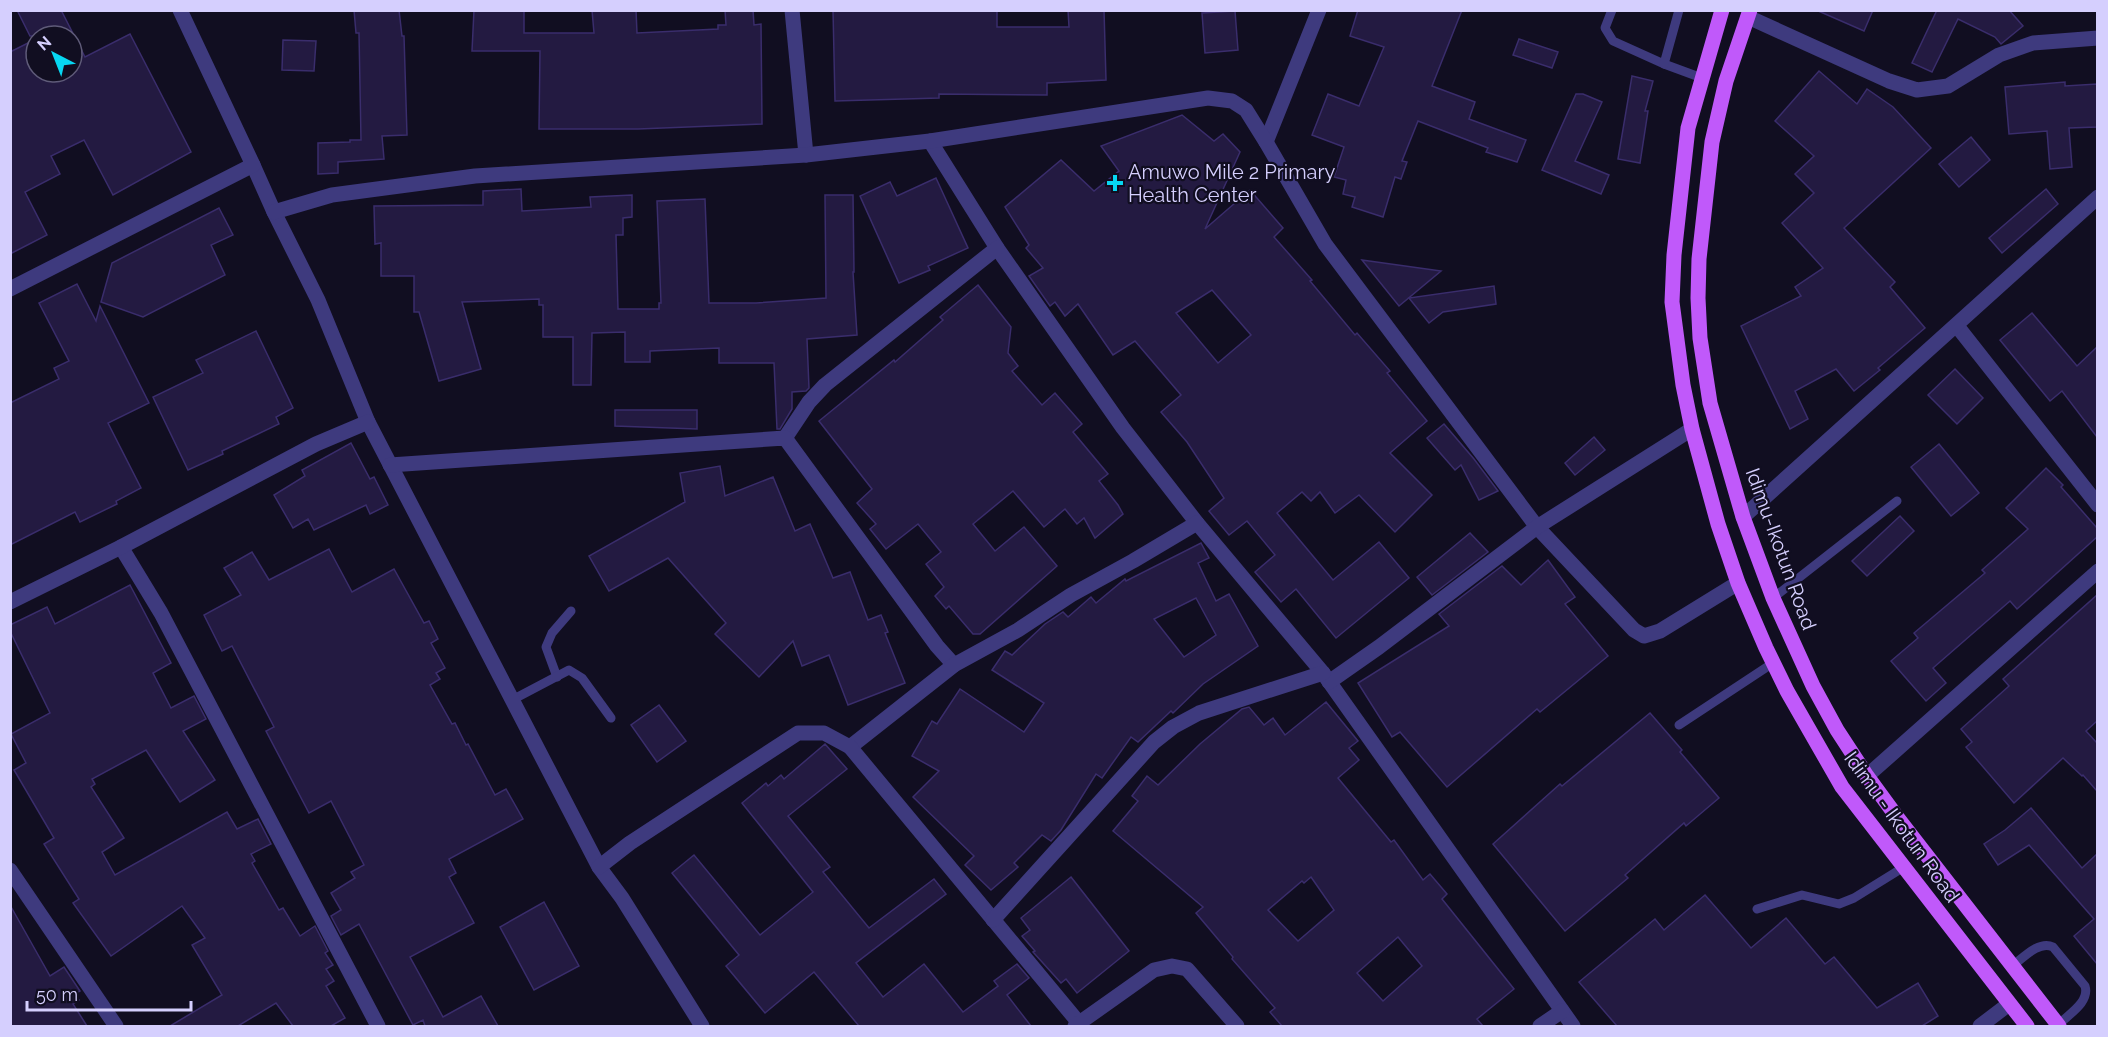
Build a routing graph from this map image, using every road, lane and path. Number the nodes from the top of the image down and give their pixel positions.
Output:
1 (180, 10) edge
2 (792, 10) edge
3 (1319, 10) edge
4 (1611, 10) edge
5 (1679, 10) edge
6 (1722, 10) edge
7 (1749, 14) edge
8 (2097, 38) edge
9 (1664, 64) junction
10 (1702, 78) junction
11 (930, 141) junction
12 (1266, 141) junction
13 (806, 155) junction
14 (253, 165) junction
15 (2097, 197) edge
16 (274, 212) junction
17 (997, 248) junction
18 (10, 289) edge
19 (1957, 326) junction
20 (368, 422) junction
21 (1692, 429) junction
22 (785, 438) junction
23 (390, 465) junction
24 (1897, 501) dead end
25 (2097, 505) edge
26 (1743, 517) junction
27 (1197, 523) junction
28 (1537, 527) junction
29 (121, 547) junction
30 (2097, 571) edge
31 (1738, 584) junction
32 (1773, 598) junction
33 (10, 602) edge
34 (571, 611) dead end
35 (1773, 663) junction
36 (954, 665) junction
37 (557, 677) junction
38 (1326, 678) junction
39 (512, 700) junction
40 (611, 718) dead end
41 (1679, 724) dead end
42 (850, 747) junction
43 (1867, 776) junction
44 (599, 867) junction
45 (1904, 867) junction
46 (10, 870) edge
47 (1756, 909) dead end
48 (993, 920) junction
49 (2012, 967) junction
50 (2009, 1004) junction
51 (1562, 1011) junction
52 (1077, 1025) edge
53 (116, 1026) edge
54 (378, 1026) edge
55 (702, 1026) edge
56 (1238, 1026) edge
57 (1540, 1026) edge
58 (1573, 1026) edge
59 (1980, 1026) edge
60 (2027, 1026) edge
61 (2058, 1026) edge

1 - 14 street
2 - 13 street
3 - 12 street
4 - 9 lane
5 - 9 lane
6 - 10 main road, Idimu - Ikotun Road
7 - 8 street
7 - 26 main road, Idimu-Ikotun Road
9 - 10 lane
10 - 21 main road, Idimu - Ikotun Road
11 - 12 street
11 - 13 street
11 - 17 street
12 - 28 street
13 - 16 street
14 - 16 street
14 - 18 street
15 - 19 street
16 - 20 street
17 - 22 street
17 - 27 street
19 - 25 street
19 - 26 street
20 - 23 street
20 - 29 street
21 - 28 street
21 - 31 main road, Idimu - Ikotun Road
22 - 23 street
22 - 36 street
23 - 39 street
24 - 32 lane
26 - 32 main road, Idimu-Ikotun Road
27 - 36 street
27 - 38 street
28 - 31 street
28 - 38 street
29 - 33 street
29 - 54 street
30 - 43 street
31 - 35 main road, Idimu - Ikotun Road
32 - 43 main road, Idimu-Ikotun Road
34 - 37 lane
35 - 41 lane
35 - 45 main road, Idimu - Ikotun Road
36 - 42 street
37 - 39 lane
37 - 40 lane
38 - 48 street
38 - 51 street
39 - 44 street
42 - 44 street
42 - 48 street
43 - 49 main road, Idimu-Ikotun Road
44 - 55 street
45 - 47 lane
45 - 50 main road, Idimu - Ikotun Road
46 - 53 street
48 - 52 street
49 - 61 main road, Idimu-Ikotun Road
49 - 61 lane
50 - 59 street
50 - 60 main road, Idimu - Ikotun Road
51 - 57 street
51 - 58 street
52 - 56 street

